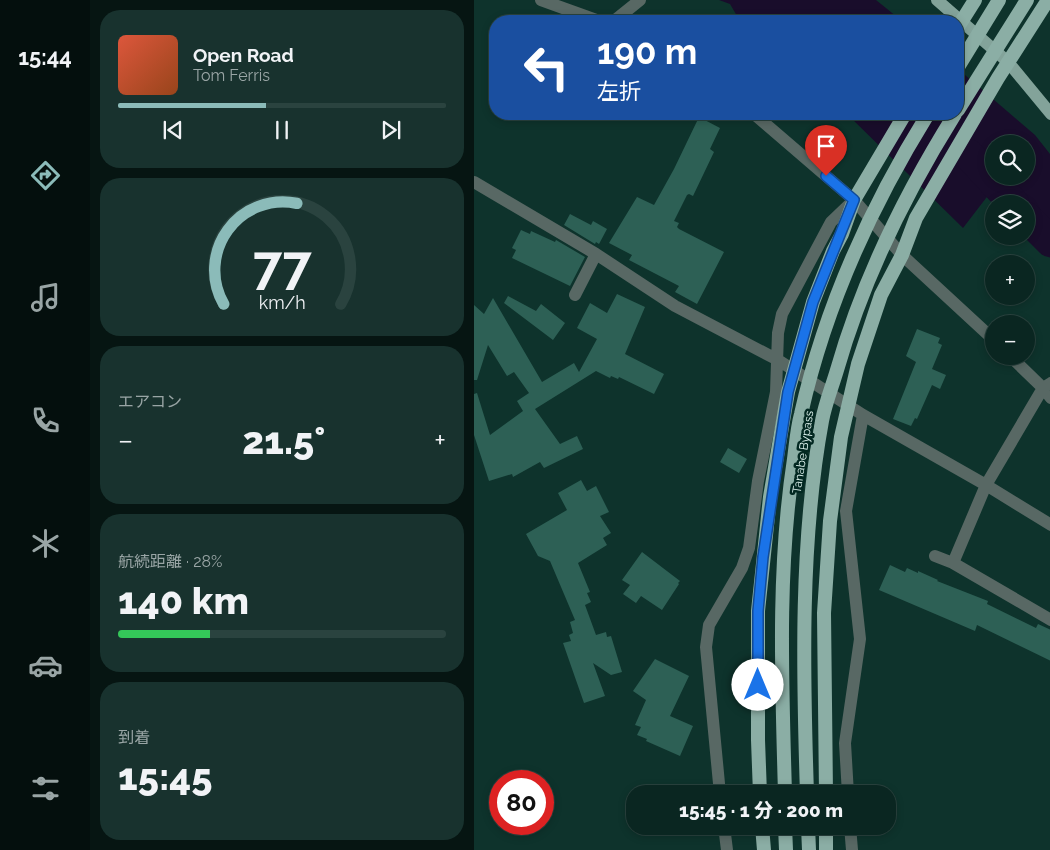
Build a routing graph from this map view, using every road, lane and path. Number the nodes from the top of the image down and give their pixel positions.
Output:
1 (541, 0) edge
2 (640, 0) edge
3 (937, 0) edge
4 (975, 0) edge
5 (999, 0) edge
6 (1027, 0) edge
7 (1048, 0) edge
8 (583, 15) edge
9 (622, 15) edge
10 (951, 15) edge
11 (964, 18) edge
12 (964, 27) edge
13 (964, 57) edge
14 (1008, 62) junction
15 (964, 100) edge
16 (1050, 114) edge
17 (761, 120) edge
18 (901, 120) edge
19 (924, 120) edge
20 (951, 120) edge
21 (474, 182) edge
22 (854, 200) junction
23 (596, 254) junction
24 (902, 256) junction
25 (575, 295) dead end
26 (985, 332) edge
27 (778, 360) junction
28 (1020, 365) edge
29 (1048, 390) edge
30 (862, 415) junction
31 (986, 486) junction
32 (1050, 525) edge
33 (935, 556) dead end
34 (953, 563) junction
35 (1050, 620) edge
36 (719, 785) edge
37 (760, 785) edge
38 (784, 785) edge
39 (807, 785) edge
40 (826, 785) edge
41 (847, 785) edge
42 (725, 835) edge
43 (763, 835) edge
44 (785, 835) edge
45 (808, 835) edge
46 (826, 835) edge
47 (851, 835) edge
48 (727, 850) edge
49 (764, 850) edge
50 (786, 850) edge
51 (809, 850) edge
52 (826, 850) edge
53 (852, 850) edge

1 - 8 street
2 - 9 street
3 - 10 main road
4 - 11 highway
5 - 13 highway
6 - 15 highway
7 - 14 highway
12 - 14 main road
14 - 16 main road
14 - 24 highway
17 - 22 street
18 - 22 highway
19 - 38 highway, Tanabe Bypass
20 - 39 highway, Tanabe Bypass
21 - 23 street
22 - 24 street
22 - 27 street
22 - 37 highway
23 - 25 street
23 - 27 street
24 - 26 street
24 - 40 highway
27 - 30 street
27 - 36 street
28 - 29 street
29 - 31 street
30 - 31 street
30 - 41 street
31 - 32 street
31 - 34 street
33 - 34 street
34 - 35 street
42 - 48 street
43 - 49 highway
44 - 50 highway
45 - 51 highway
46 - 52 highway
47 - 53 street

